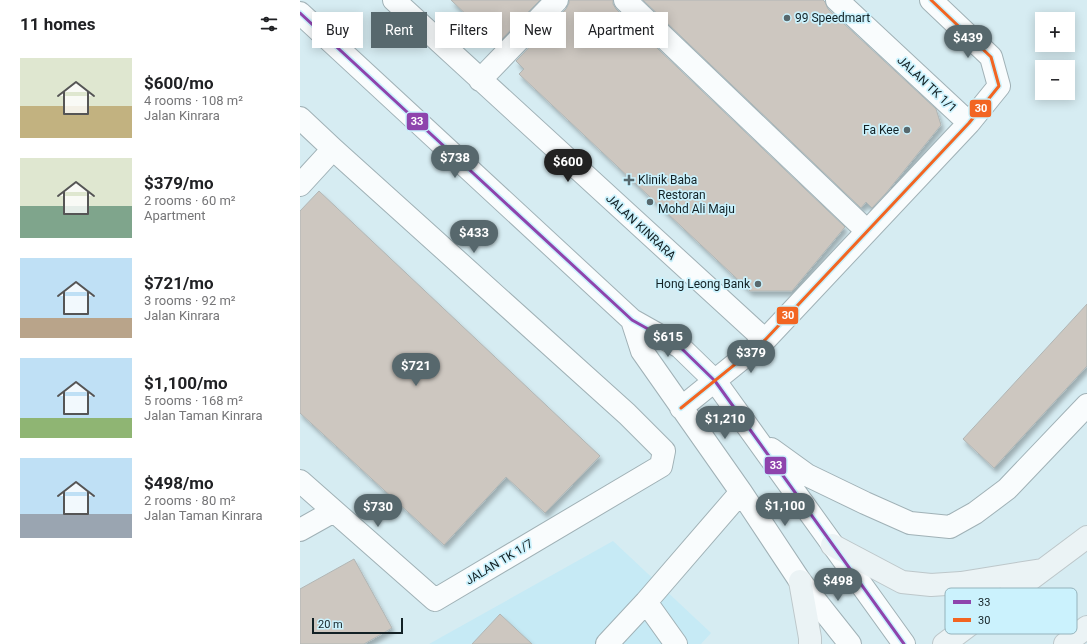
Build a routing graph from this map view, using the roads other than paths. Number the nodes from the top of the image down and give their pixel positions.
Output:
1 (394, 0) edge
2 (557, 0) edge
3 (625, 0) edge
4 (837, 0) edge
5 (931, 0) edge
6 (300, 13) edge
7 (480, 80) junction
8 (300, 118) edge
9 (969, 123) junction
10 (333, 149) junction
11 (300, 185) edge
12 (867, 231) junction
13 (632, 320) junction
14 (765, 340) junction
15 (715, 381) junction
16 (1087, 406) edge
17 (681, 408) junction
18 (756, 438) junction
19 (300, 480) edge
20 (741, 492) junction
21 (334, 511) junction
22 (300, 530) edge
23 (1087, 536) edge
24 (832, 545) junction
25 (1042, 570) junction
26 (800, 581) junction
27 (1018, 588) edge
28 (646, 602) junction
29 (1087, 627) edge
30 (957, 634) edge
31 (607, 644) edge
32 (676, 644) edge
33 (810, 644) edge
34 (850, 644) edge
35 (904, 644) edge
36 (944, 644) edge
37 (1065, 644) edge

1 - 7 street, JALAN KINRARA
2 - 7 street
3 - 12 street
4 - 9 street, JALAN TK 1/1
5 - 9 street
6 - 13 street
7 - 14 street, JALAN KINRARA
8 - 10 street
9 - 12 street
10 - 11 street
10 - 21 street, JALAN TK 1/7
12 - 14 street
13 - 15 street
13 - 17 street
14 - 15 street
15 - 17 street
15 - 18 street
16 - 18 street
17 - 20 street
18 - 24 street
19 - 21 street, JALAN TK 1/7
20 - 26 street
20 - 28 street
21 - 22 street
23 - 25 main road
24 - 25 main road
24 - 35 street
25 - 27 main road
26 - 33 main road
26 - 34 street
28 - 31 street
28 - 32 street
29 - 37 main road
30 - 36 main road

